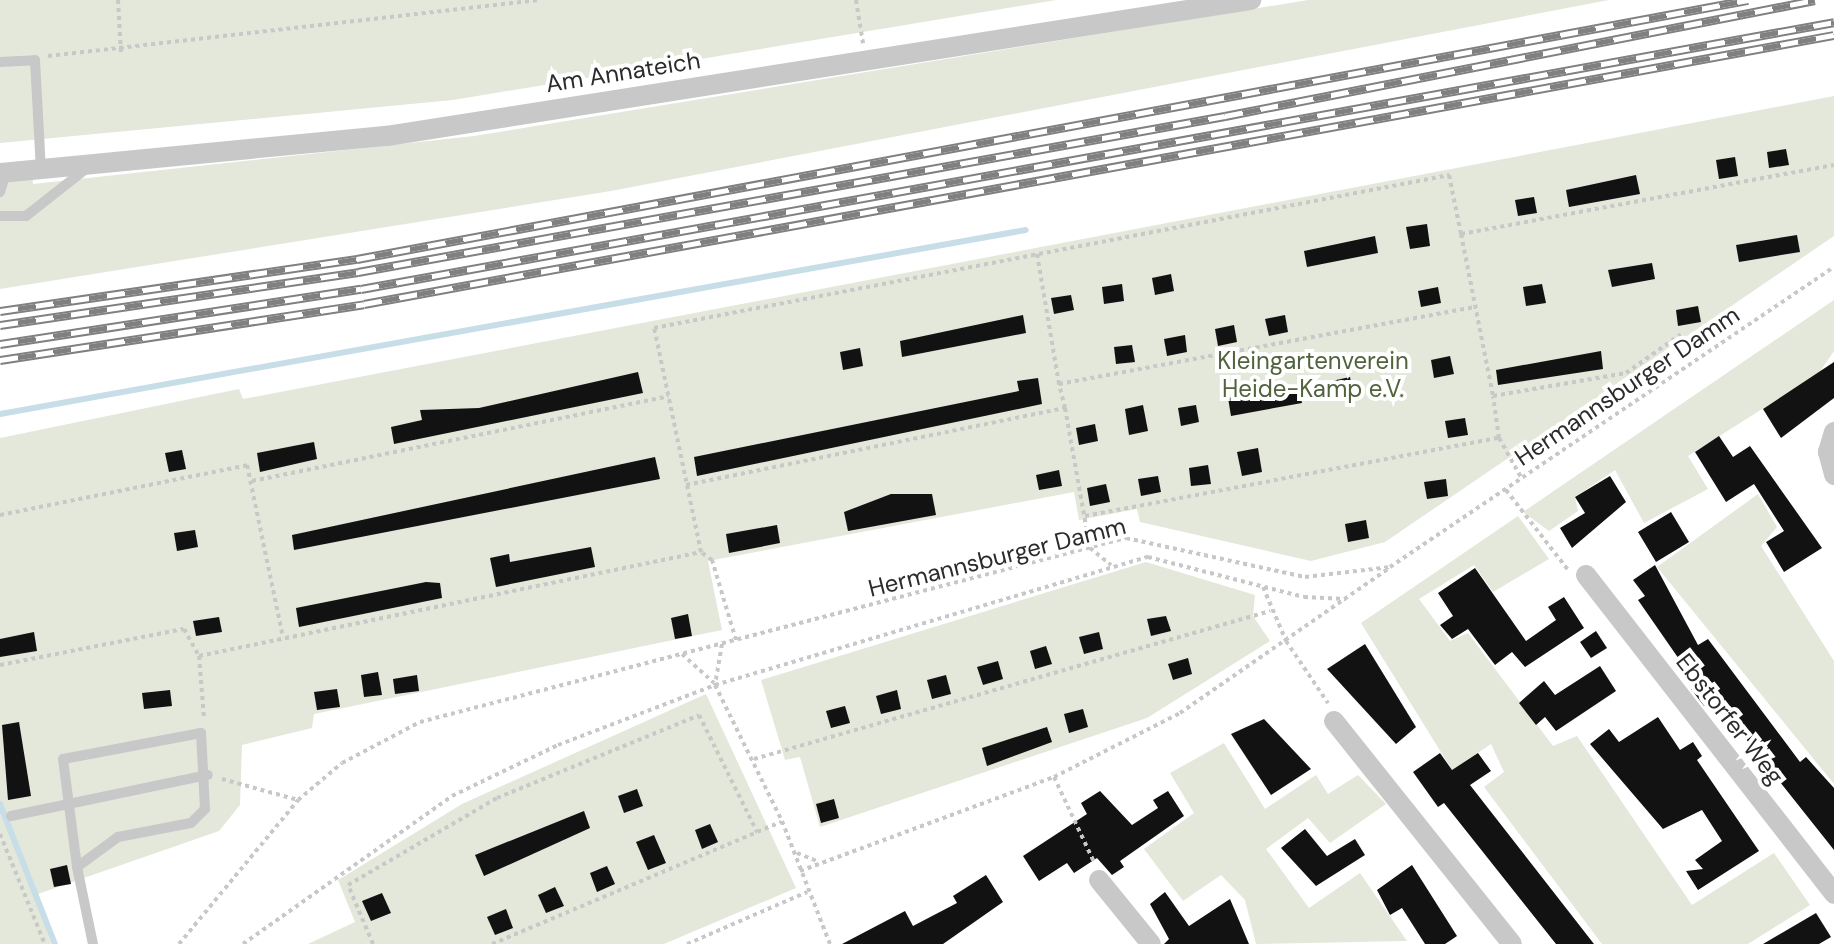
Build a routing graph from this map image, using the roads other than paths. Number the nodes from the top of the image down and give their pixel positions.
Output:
1 (1251, 0) edge
2 (0, 62) edge
3 (90, 166) junction
4 (41, 170) junction
5 (2, 179) edge
6 (0, 216) edge
7 (1834, 432) edge
8 (1834, 475) edge
9 (1586, 575) road end
10 (1334, 721) road end
11 (208, 775) junction
12 (70, 802) junction
13 (11, 816) dead end
14 (77, 867) junction
15 (1099, 880) road end
16 (1834, 894) edge
17 (93, 944) edge
18 (1151, 944) edge
19 (1512, 944) edge

1 - 3 street, Am Annateich
2 - 4 lane
3 - 4 street, Am Annateich
3 - 6 lane
4 - 5 street, Am Annateich
7 - 8 street
9 - 16 street, Ebstorfer Weg
10 - 19 street
11 - 12 lane
11 - 12 lane
11 - 14 lane
12 - 13 lane
12 - 14 lane
14 - 17 lane
15 - 18 street

